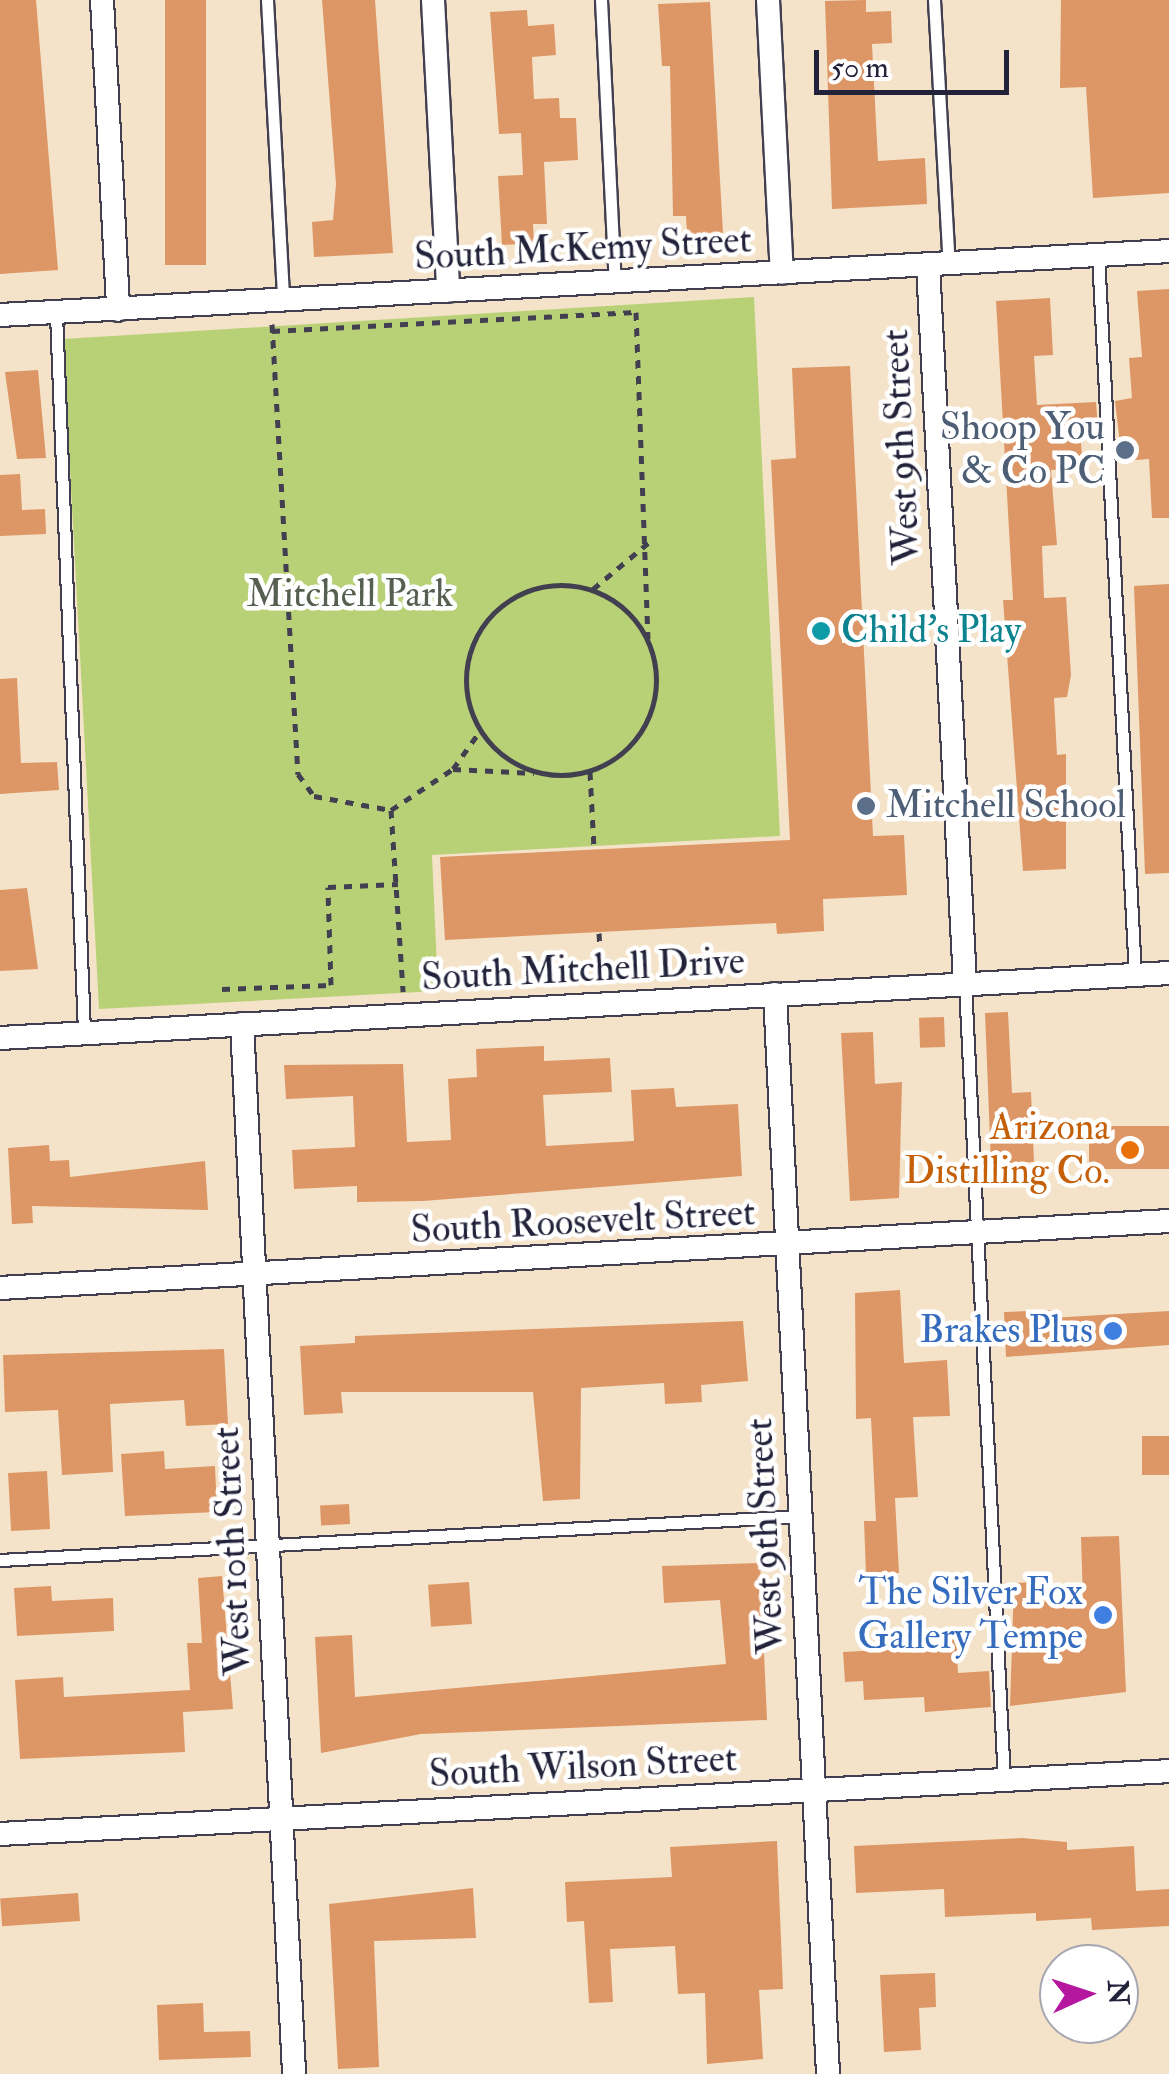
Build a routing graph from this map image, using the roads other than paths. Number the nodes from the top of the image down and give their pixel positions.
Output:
1 (102, 0) edge
2 (267, 0) edge
3 (433, 0) edge
4 (601, 0) edge
5 (768, 0) edge
6 (934, 0) edge
7 (1169, 251) edge
8 (1098, 255) junction
9 (938, 265) junction
10 (782, 274) junction
11 (616, 282) junction
12 (448, 291) junction
13 (276, 301) junction
14 (118, 310) junction
15 (56, 313) junction
16 (0, 316) edge
17 (1169, 972) edge
18 (1135, 975) junction
19 (965, 984) junction
20 (774, 994) junction
21 (242, 1024) junction
22 (84, 1033) junction
23 (0, 1038) edge
24 (1169, 1222) edge
25 (976, 1234) junction
26 (786, 1245) junction
27 (255, 1274) junction
28 (0, 1288) edge
29 (800, 1516) junction
30 (268, 1546) junction
31 (0, 1560) edge
32 (1169, 1771) edge
33 (1004, 1780) junction
34 (814, 1790) junction
35 (281, 1818) junction
36 (0, 1834) edge
37 (294, 2074) edge
38 (828, 2074) edge

1 - 14 street
2 - 13 lane
3 - 12 street
4 - 11 lane
5 - 10 street
6 - 9 lane
7 - 8 street, South McKemy Street
8 - 9 street, South McKemy Street
8 - 18 lane
9 - 10 street, South McKemy Street
9 - 19 street, West 9th Street
10 - 11 street, South McKemy Street
11 - 12 street, South McKemy Street
12 - 13 street, South McKemy Street
13 - 14 street, South McKemy Street
14 - 15 street, South McKemy Street
15 - 16 street, South McKemy Street
15 - 22 lane
17 - 18 street, South Mitchell Drive
18 - 19 street, South Mitchell Drive
19 - 20 street, South Mitchell Drive
19 - 25 lane
20 - 21 street, South Mitchell Drive
20 - 26 street, West 9th Street
21 - 22 street, South Mitchell Drive
21 - 27 street, West 10th Street
22 - 23 street, South Mitchell Drive
24 - 25 street, South Roosevelt Street
25 - 26 street, South Roosevelt Street
25 - 33 lane
26 - 27 street, South Roosevelt Street
26 - 29 street, West 9th Street
27 - 28 street, South Roosevelt Street
27 - 30 street, West 10th Street
29 - 30 lane
29 - 34 street, West 9th Street
30 - 31 lane
30 - 35 street, West 10th Street
32 - 33 street, South Wilson Street
33 - 34 street, South Wilson Street
34 - 35 street, South Wilson Street
34 - 38 street, West 9th Street
35 - 36 street, South Wilson Street
35 - 37 street, West 10th Street

